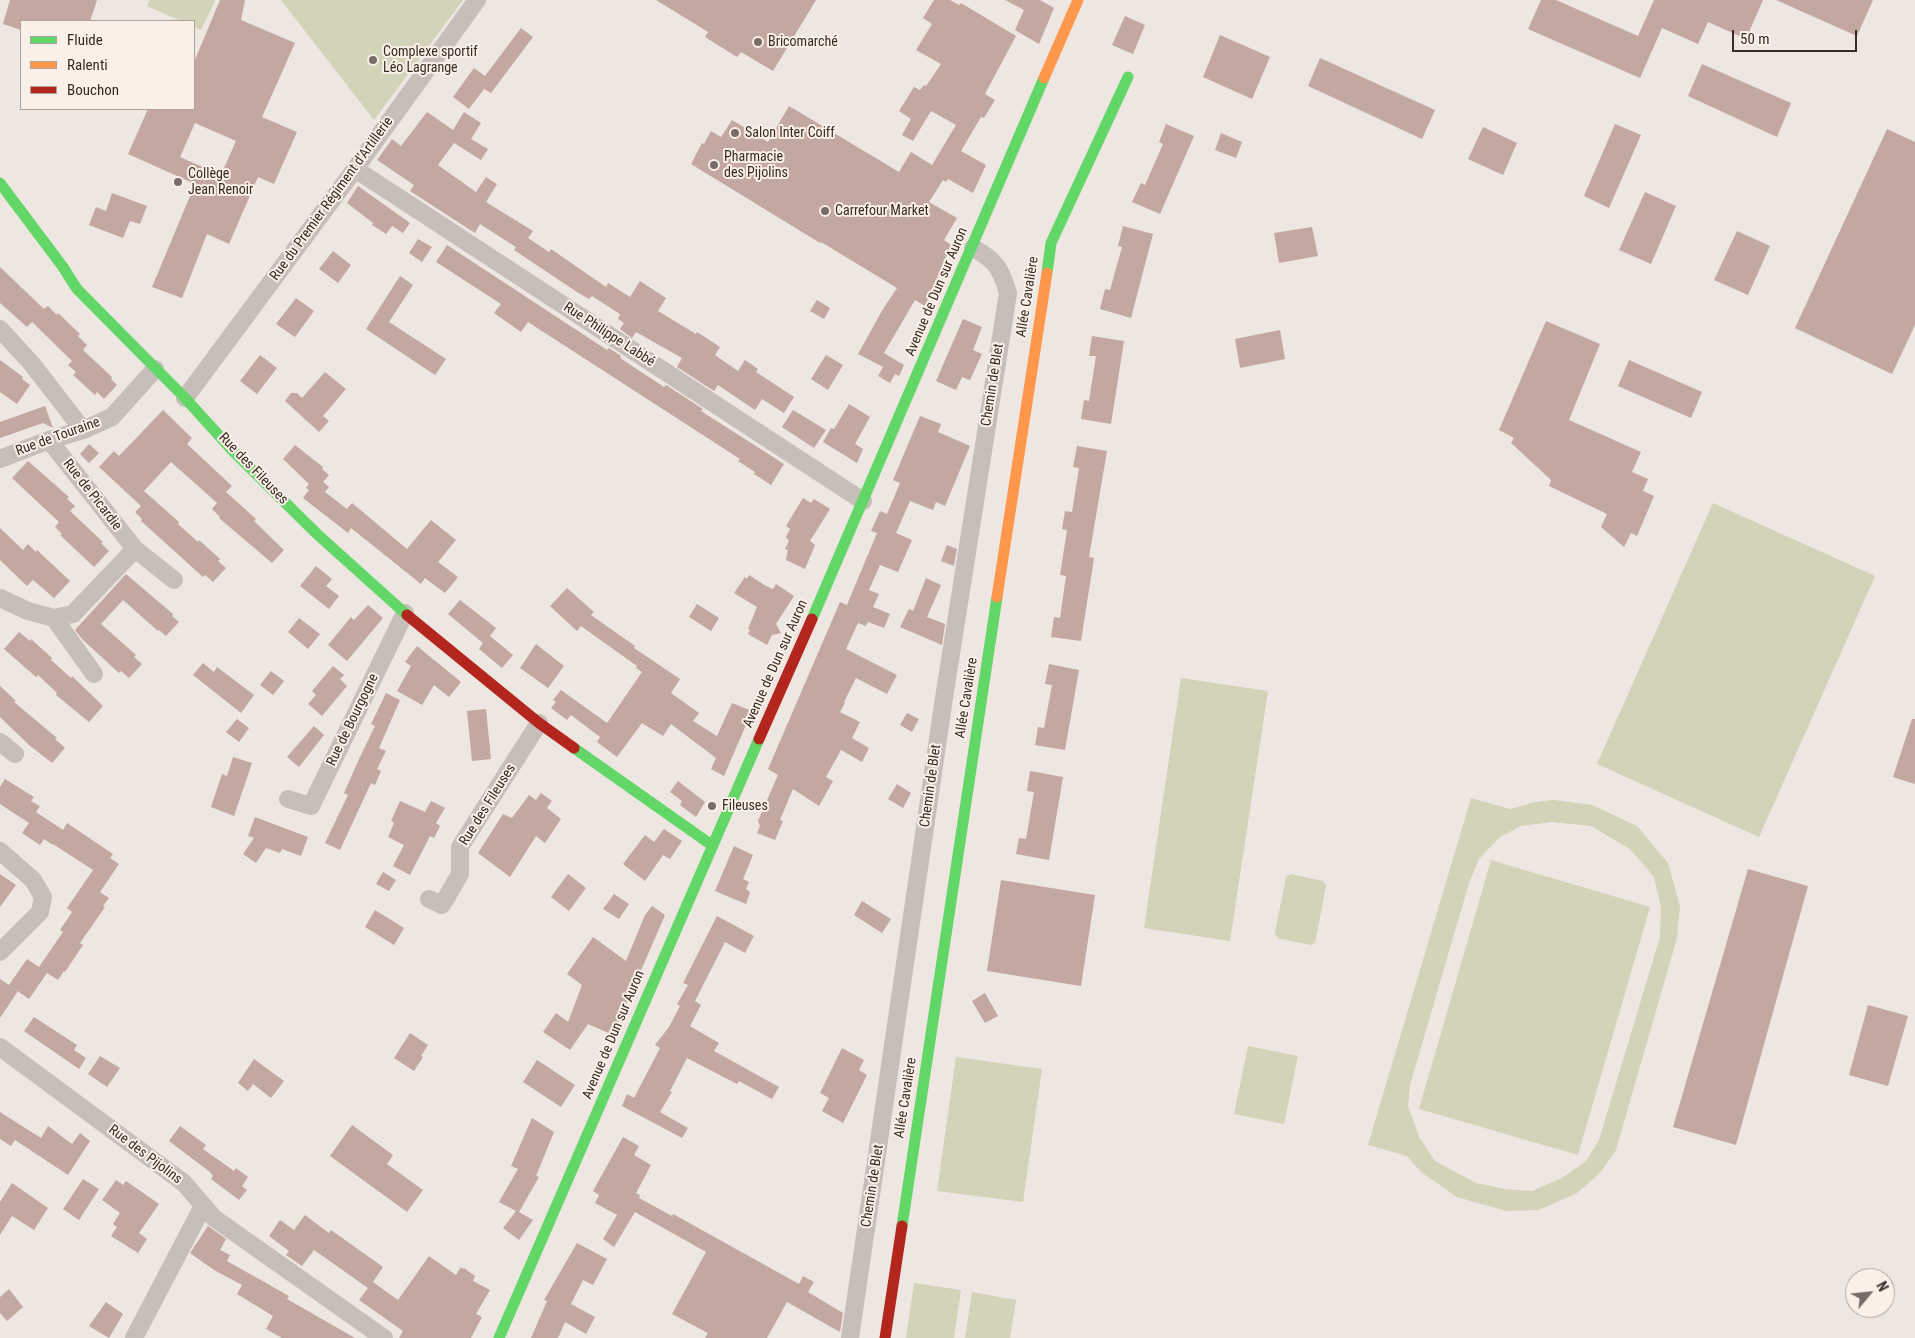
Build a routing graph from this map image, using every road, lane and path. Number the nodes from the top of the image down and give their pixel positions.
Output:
1 (477, 0) edge
2 (1078, 0) edge
3 (1128, 77) dead end
4 (355, 169) junction
5 (0, 183) edge
6 (973, 248) junction
7 (0, 329) edge
8 (155, 368) junction
9 (185, 398) junction
10 (83, 430) junction
11 (49, 440) junction
12 (0, 459) edge
13 (863, 501) junction
14 (135, 549) junction
15 (174, 580) dead end
16 (0, 598) edge
17 (405, 614) junction
18 (54, 618) junction
19 (94, 674) dead end
20 (539, 723) junction
21 (0, 742) edge
22 (15, 754) dead end
23 (288, 799) dead end
24 (713, 846) junction
25 (0, 850) edge
26 (429, 899) dead end
27 (0, 952) edge
28 (0, 1048) edge
29 (203, 1206) junction
30 (134, 1338) edge
31 (384, 1338) edge
32 (499, 1338) edge
33 (850, 1338) edge
34 (885, 1338) edge

1 - 4 street, Rue du Premier Régiment d'Artillerie
2 - 6 street, Avenue de Dun sur Auron
3 - 34 street, Allée Cavalière
4 - 9 street, Rue du Premier Régiment d'Artillerie
4 - 13 street, Rue Philippe Labbé
5 - 8 street, Rue des Fileuses
6 - 13 street, Avenue de Dun sur Auron
6 - 33 street, Chemin de Blet
7 - 10 street
8 - 9 street, Rue des Fileuses
8 - 10 street, Rue de Touraine
9 - 17 street, Rue des Fileuses
10 - 11 street, Rue de Touraine
11 - 12 street, Rue de Touraine
11 - 14 street, Rue de Picardie
13 - 24 street, Avenue de Dun sur Auron
14 - 15 street, Rue de Picardie
14 - 18 street
16 - 18 street
17 - 20 street, Rue des Fileuses
17 - 23 street, Rue de Bourgogne
18 - 19 street
20 - 24 street, Rue des Fileuses
20 - 26 street, Rue des Fileuses
21 - 22 street
24 - 32 street, Avenue de Dun sur Auron
25 - 27 street
28 - 29 street, Rue des Pijolins
29 - 30 street
29 - 31 street, Rue des Pijolins

